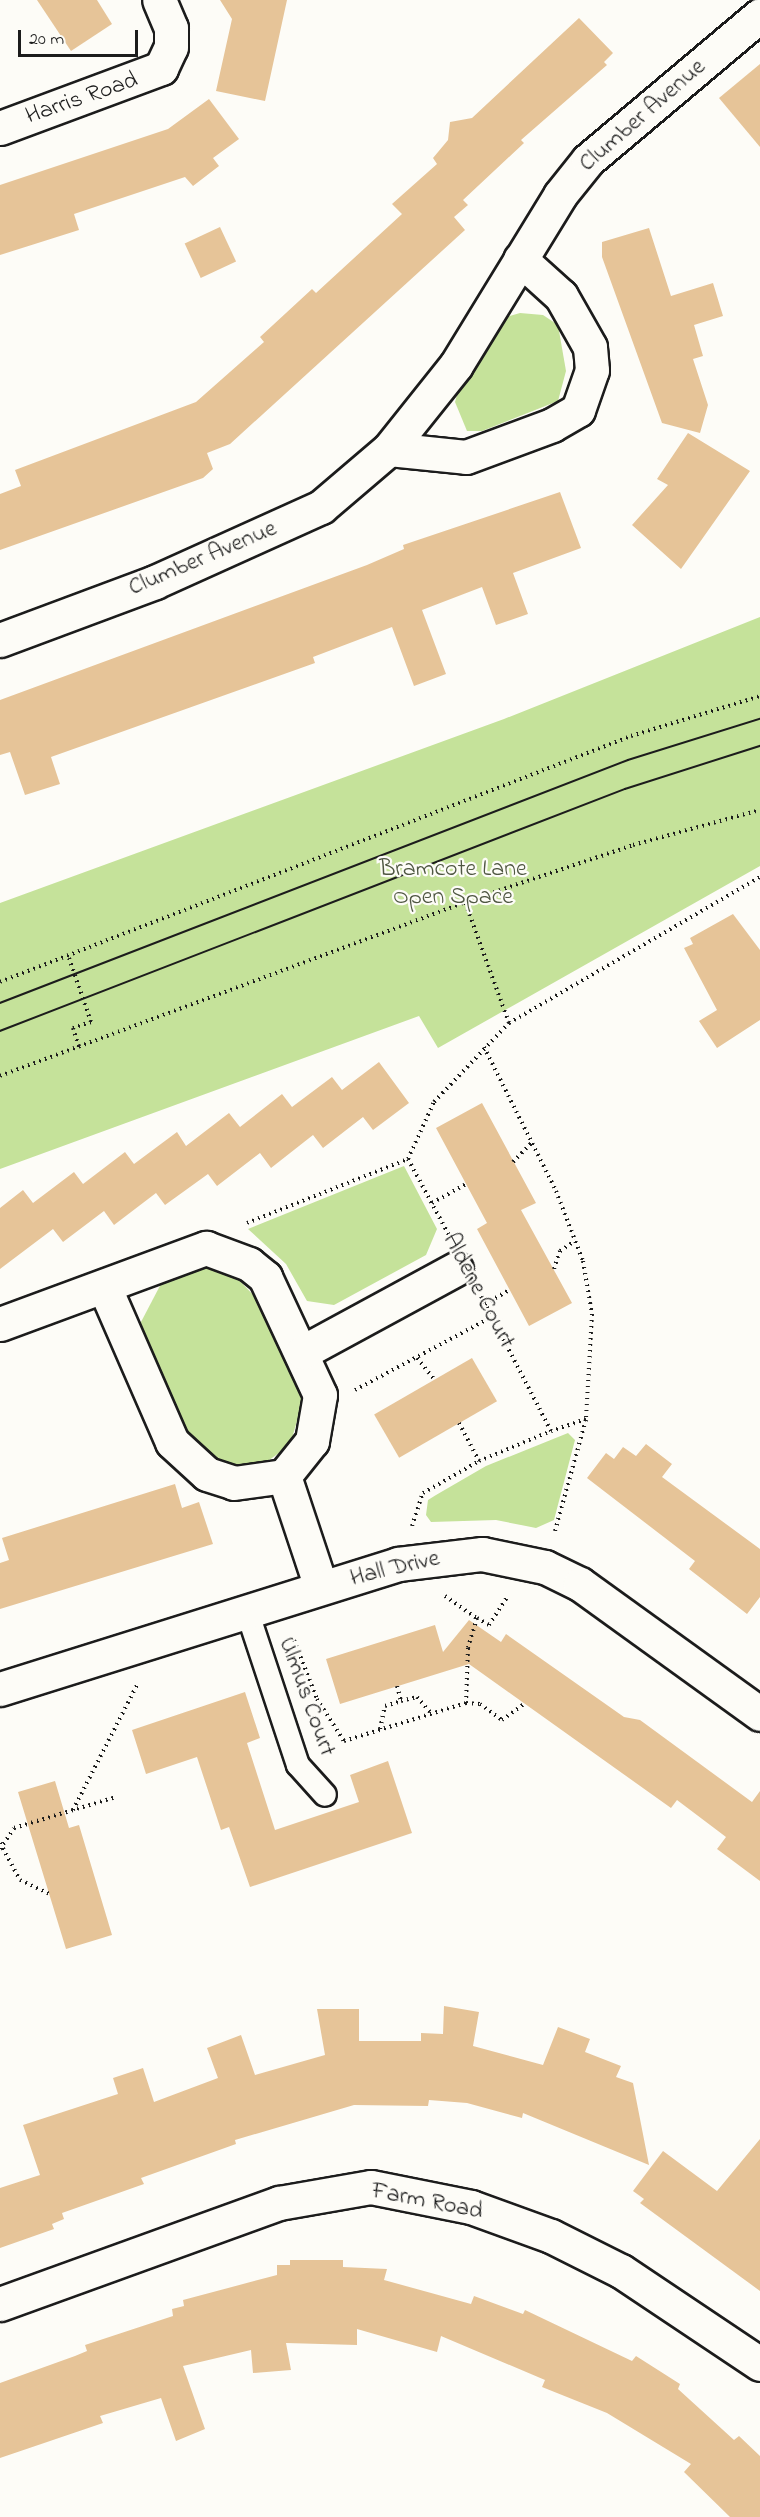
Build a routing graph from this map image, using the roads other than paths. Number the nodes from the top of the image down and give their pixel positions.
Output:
1 (159, 0) edge
2 (760, 15) edge
3 (0, 128) edge
4 (520, 259) junction
5 (389, 449) junction
6 (0, 639) edge
7 (461, 1266) road end
8 (104, 1286) junction
9 (0, 1324) edge
10 (303, 1352) junction
11 (284, 1476) junction
12 (321, 1587) junction
13 (247, 1611) junction
14 (0, 1689) edge
15 (760, 1714) edge
16 (325, 1795) dead end
17 (0, 2304) edge
18 (760, 2364) edge

1 - 3 street, Harris Road
2 - 4 street, Clumber Avenue
4 - 5 street, Clumber Avenue
4 - 5 street
5 - 6 street, Clumber Avenue
7 - 10 street, Aldene Court
8 - 9 street
8 - 10 street
8 - 11 street
10 - 11 street
11 - 12 street
12 - 13 street, Hall Drive
12 - 15 street, Hall Drive
13 - 14 street, Hall Drive
13 - 16 lane, Ulmus Court
17 - 18 street, Farm Road

